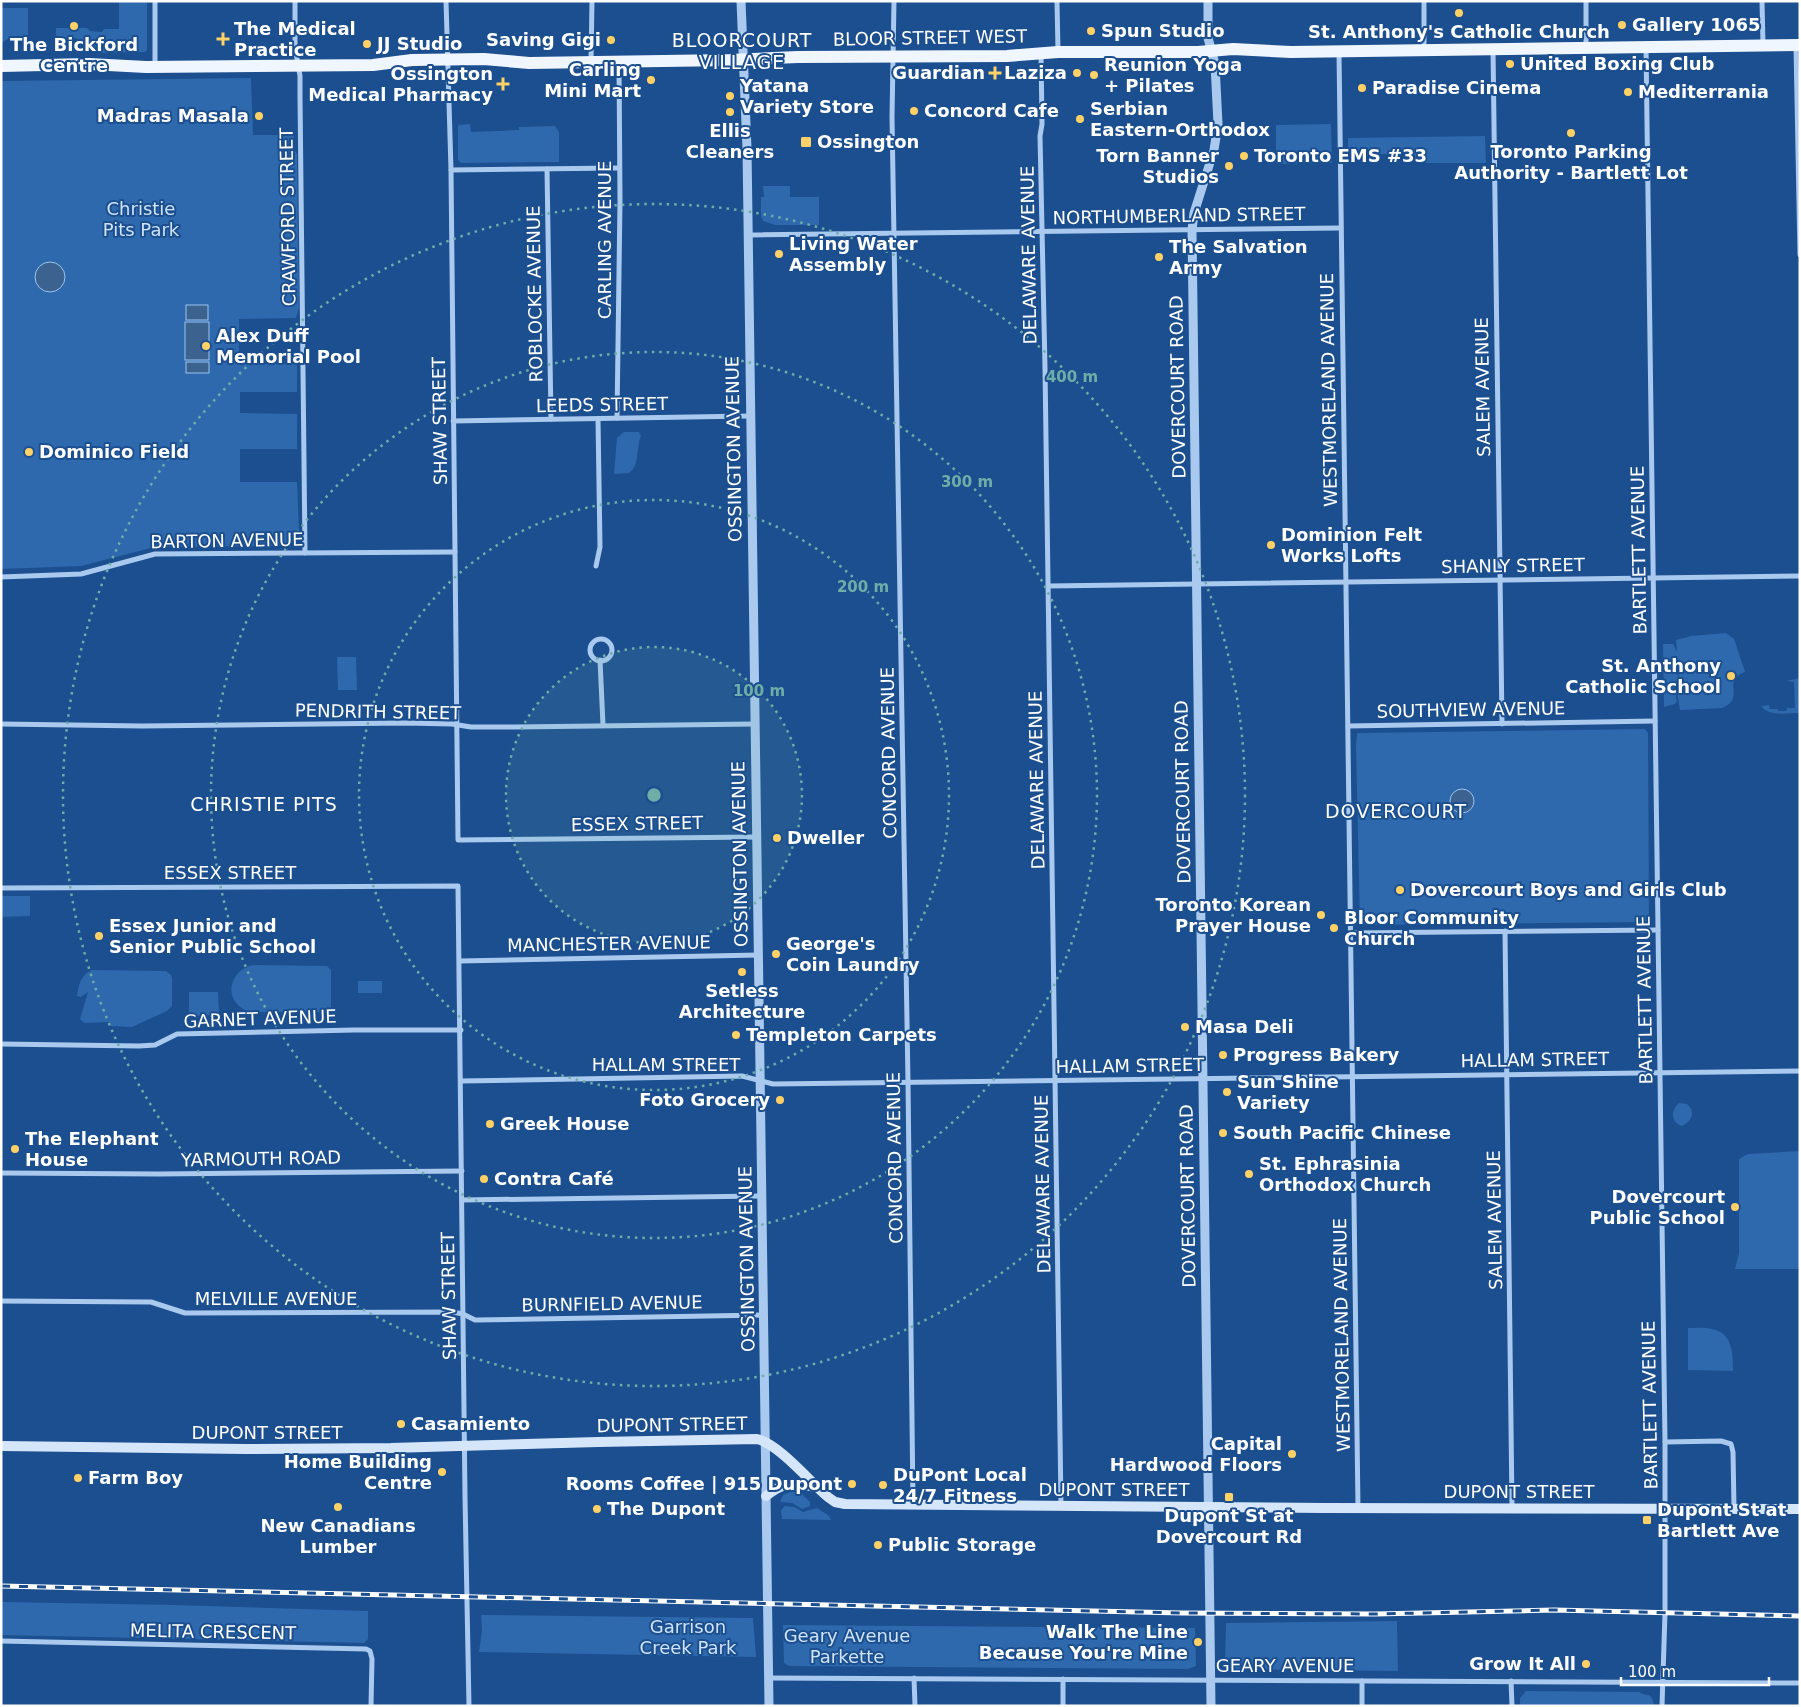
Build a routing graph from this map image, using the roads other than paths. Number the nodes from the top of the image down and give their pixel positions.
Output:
1 (155, 1) edge
2 (295, 1) edge
3 (446, 1) edge
4 (592, 1) edge
5 (741, 1) edge
6 (894, 1) edge
7 (1057, 1) edge
8 (1208, 1) edge
9 (1424, 1) edge
10 (1586, 1) edge
11 (1762, 1) edge
12 (1798, 45) edge
13 (1762, 46) junction
14 (1646, 47) junction
15 (1586, 48) junction
16 (1493, 49) junction
17 (1212, 50) junction
18 (1424, 50) junction
19 (1058, 52) junction
20 (1339, 52) junction
21 (1041, 53) junction
22 (894, 57) junction
23 (743, 58) junction
24 (448, 60) junction
25 (619, 61) junction
26 (591, 62) junction
27 (298, 65) junction
28 (1, 66) edge
29 (155, 67) junction
30 (620, 168) junction
31 (547, 169) junction
32 (451, 170) junction
33 (1340, 228) junction
34 (1192, 230) junction
35 (1043, 231) junction
36 (894, 234) junction
37 (748, 235) junction
38 (1800, 255) edge
39 (750, 416) junction
40 (598, 418) junction
41 (617, 418) junction
42 (551, 419) junction
43 (454, 421) junction
44 (455, 552) junction
45 (305, 553) junction
46 (596, 566) dead end
47 (1800, 576) edge
48 (1, 577) edge
49 (1654, 578) junction
50 (1500, 580) junction
51 (1346, 582) junction
52 (1197, 584) junction
53 (1048, 586) junction
54 (600, 660) junction
55 (1655, 721) junction
56 (1, 724) edge
57 (456, 724) junction
58 (754, 724) junction
59 (1502, 724) junction
60 (604, 726) junction
61 (1348, 726) junction
62 (757, 837) junction
63 (458, 840) joint
64 (458, 886) joint
65 (1, 888) edge
66 (1658, 930) junction
67 (1504, 931) junction
68 (1351, 933) junction
69 (759, 955) junction
70 (460, 961) junction
71 (461, 1030) junction
72 (1, 1044) edge
73 (1800, 1071) edge
74 (1660, 1072) junction
75 (1506, 1074) junction
76 (1352, 1076) junction
77 (1203, 1078) junction
78 (1055, 1080) junction
79 (461, 1081) junction
80 (761, 1082) junction
81 (908, 1082) junction
82 (462, 1171) junction
83 (1, 1173) edge
84 (762, 1196) junction
85 (462, 1200) junction
86 (1, 1301) edge
87 (463, 1314) junction
88 (764, 1315) junction
89 (766, 1442) junction
90 (1665, 1442) junction
91 (1, 1446) edge
92 (465, 1446) junction
93 (816, 1487) junction
94 (766, 1496) junction
95 (913, 1505) junction
96 (1061, 1506) junction
97 (1208, 1506) junction
98 (1358, 1508) junction
99 (1512, 1508) junction
100 (1665, 1508) junction
101 (1734, 1508) junction
102 (1800, 1509) edge
103 (1, 1641) edge
104 (770, 1678) junction
105 (914, 1678) junction
106 (1063, 1679) junction
107 (1210, 1680) junction
108 (1362, 1681) junction
109 (1511, 1682) junction
110 (1662, 1682) junction
111 (1800, 1683) edge
112 (371, 1706) edge
113 (470, 1706) edge
114 (769, 1706) edge
115 (915, 1706) edge
116 (1063, 1706) edge
117 (1211, 1706) edge
118 (1362, 1706) edge
119 (1512, 1706) edge
120 (1662, 1706) edge

1 - 29 street
2 - 27 street, CRAWFORD STREET
3 - 24 street, SHAW STREET
4 - 26 street
5 - 23 street, OSSINGTON AVENUE
6 - 22 street, CONCORD AVENUE
7 - 19 street
8 - 17 street, DOVERCOURT ROAD
9 - 18 street
10 - 15 street
11 - 13 street
12 - 13 main road, BLOOR STREET WEST
12 - 38 street
13 - 14 main road, BLOOR STREET WEST
14 - 15 main road, BLOOR STREET WEST
14 - 49 street, BARTLETT AVENUE
15 - 16 main road, BLOOR STREET WEST
16 - 18 main road, BLOOR STREET WEST
16 - 50 street, SALEM AVENUE
17 - 19 main road, BLOOR STREET WEST
17 - 20 main road, BLOOR STREET WEST
17 - 34 street, DOVERCOURT ROAD
18 - 20 main road, BLOOR STREET WEST
19 - 21 main road, BLOOR STREET WEST
20 - 33 street, WESTMORELAND AVENUE
21 - 22 main road, BLOOR STREET WEST
21 - 35 street, DELAWARE AVENUE
22 - 23 main road, BLOOR STREET WEST
22 - 36 street, CONCORD AVENUE
23 - 25 main road, BLOOR STREET WEST
23 - 37 street, OSSINGTON AVENUE
24 - 26 main road, BLOOR STREET WEST
24 - 27 main road, BLOOR STREET WEST
24 - 32 street, SHAW STREET
25 - 26 main road, BLOOR STREET WEST
25 - 30 street, CARLING AVENUE
27 - 29 main road, BLOOR STREET WEST
27 - 45 street, CRAWFORD STREET
28 - 29 main road, BLOOR STREET WEST
30 - 31 street
30 - 41 street, CARLING AVENUE
31 - 32 street
31 - 42 street, ROBLOCKE AVENUE
32 - 43 street, SHAW STREET
33 - 34 street, NORTHUMBERLAND STREET
33 - 51 street, WESTMORELAND AVENUE
34 - 35 street, NORTHUMBERLAND STREET
34 - 52 street, DOVERCOURT ROAD
35 - 36 street, NORTHUMBERLAND STREET
35 - 53 street, DELAWARE AVENUE
36 - 37 street, NORTHUMBERLAND STREET
36 - 81 street, CONCORD AVENUE
37 - 39 street, OSSINGTON AVENUE
39 - 41 street, LEEDS STREET
39 - 58 street, OSSINGTON AVENUE
40 - 41 street, LEEDS STREET
40 - 42 street, LEEDS STREET
40 - 46 street
42 - 43 street, LEEDS STREET
43 - 44 street, SHAW STREET
44 - 45 street, BARTON AVENUE
44 - 57 street, SHAW STREET
45 - 48 street, BARTON AVENUE
47 - 49 street, SHANLY STREET
49 - 50 street, SHANLY STREET
49 - 55 street, BARTLETT AVENUE
50 - 51 street, SHANLY STREET
50 - 59 street, SALEM AVENUE
51 - 52 street, SHANLY STREET
51 - 61 street, WESTMORELAND AVENUE
52 - 53 street, SHANLY STREET
52 - 77 street, DOVERCOURT ROAD
53 - 78 street, DELAWARE AVENUE
54 - 54 street
54 - 60 street
55 - 59 street, SOUTHVIEW AVENUE
55 - 66 street, BARTLETT AVENUE
56 - 57 street, PENDRITH STREET
57 - 60 street, PENDRITH STREET
57 - 63 street, SHAW STREET
58 - 60 street, PENDRITH STREET
58 - 62 street, OSSINGTON AVENUE
59 - 61 street, SOUTHVIEW AVENUE
61 - 68 street, WESTMORELAND AVENUE
62 - 63 street, ESSEX STREET
62 - 69 street, OSSINGTON AVENUE
64 - 65 street, ESSEX STREET
64 - 70 street, SHAW STREET
66 - 67 street
66 - 74 street, BARTLETT AVENUE
67 - 68 street
67 - 75 street, SALEM AVENUE
68 - 76 street, WESTMORELAND AVENUE
69 - 70 street, MANCHESTER AVENUE
69 - 80 street, OSSINGTON AVENUE
70 - 71 street, SHAW STREET
71 - 72 street, GARNET AVENUE
71 - 79 street, SHAW STREET
73 - 74 street, HALLAM STREET
74 - 75 street, HALLAM STREET
74 - 90 street, BARTLETT AVENUE
75 - 76 street, HALLAM STREET
75 - 99 street, SALEM AVENUE
76 - 77 street, HALLAM STREET
76 - 98 street, WESTMORELAND AVENUE
77 - 78 street, HALLAM STREET
77 - 97 street, DOVERCOURT ROAD
78 - 81 street, HALLAM STREET
78 - 96 street, DELAWARE AVENUE
79 - 80 street, HALLAM STREET
79 - 82 street, SHAW STREET
80 - 81 street, HALLAM STREET
80 - 84 street, OSSINGTON AVENUE
81 - 95 street, CONCORD AVENUE
82 - 83 street, YARMOUTH ROAD
82 - 85 street, SHAW STREET
84 - 85 street
84 - 88 street, OSSINGTON AVENUE
85 - 87 street, SHAW STREET
86 - 87 street, MELVILLE AVENUE
87 - 88 street, BURNFIELD AVENUE
87 - 92 street, SHAW STREET
88 - 89 street, OSSINGTON AVENUE
89 - 92 main road, DUPONT STREET
89 - 93 main road, DUPONT STREET
89 - 94 street, OSSINGTON AVENUE
90 - 100 street, BARTLETT AVENUE
90 - 101 street
91 - 92 main road, DUPONT STREET
92 - 113 street, SHAW STREET
93 - 94 main road
93 - 95 main road, DUPONT STREET
94 - 104 street, OSSINGTON AVENUE
95 - 96 main road, DUPONT STREET
96 - 97 main road, DUPONT STREET
97 - 98 main road, DUPONT STREET
97 - 107 street, DOVERCOURT ROAD
98 - 99 main road, DUPONT STREET
99 - 100 main road, DUPONT STREET
100 - 101 main road, DUPONT STREET
100 - 110 street, BARTLETT AVENUE
101 - 102 main road, DUPONT STREET
103 - 112 street, MELITA CRESCENT
104 - 105 street, GEARY AVENUE
104 - 114 street, OSSINGTON AVENUE
105 - 106 street, GEARY AVENUE
105 - 115 street
106 - 107 street, GEARY AVENUE
106 - 116 street
107 - 108 street, GEARY AVENUE
107 - 117 street, DOVERCOURT ROAD
108 - 109 street, GEARY AVENUE
108 - 118 street
109 - 110 street, GEARY AVENUE
109 - 119 street
110 - 111 street, GEARY AVENUE
110 - 120 street, BARTLETT AVENUE

